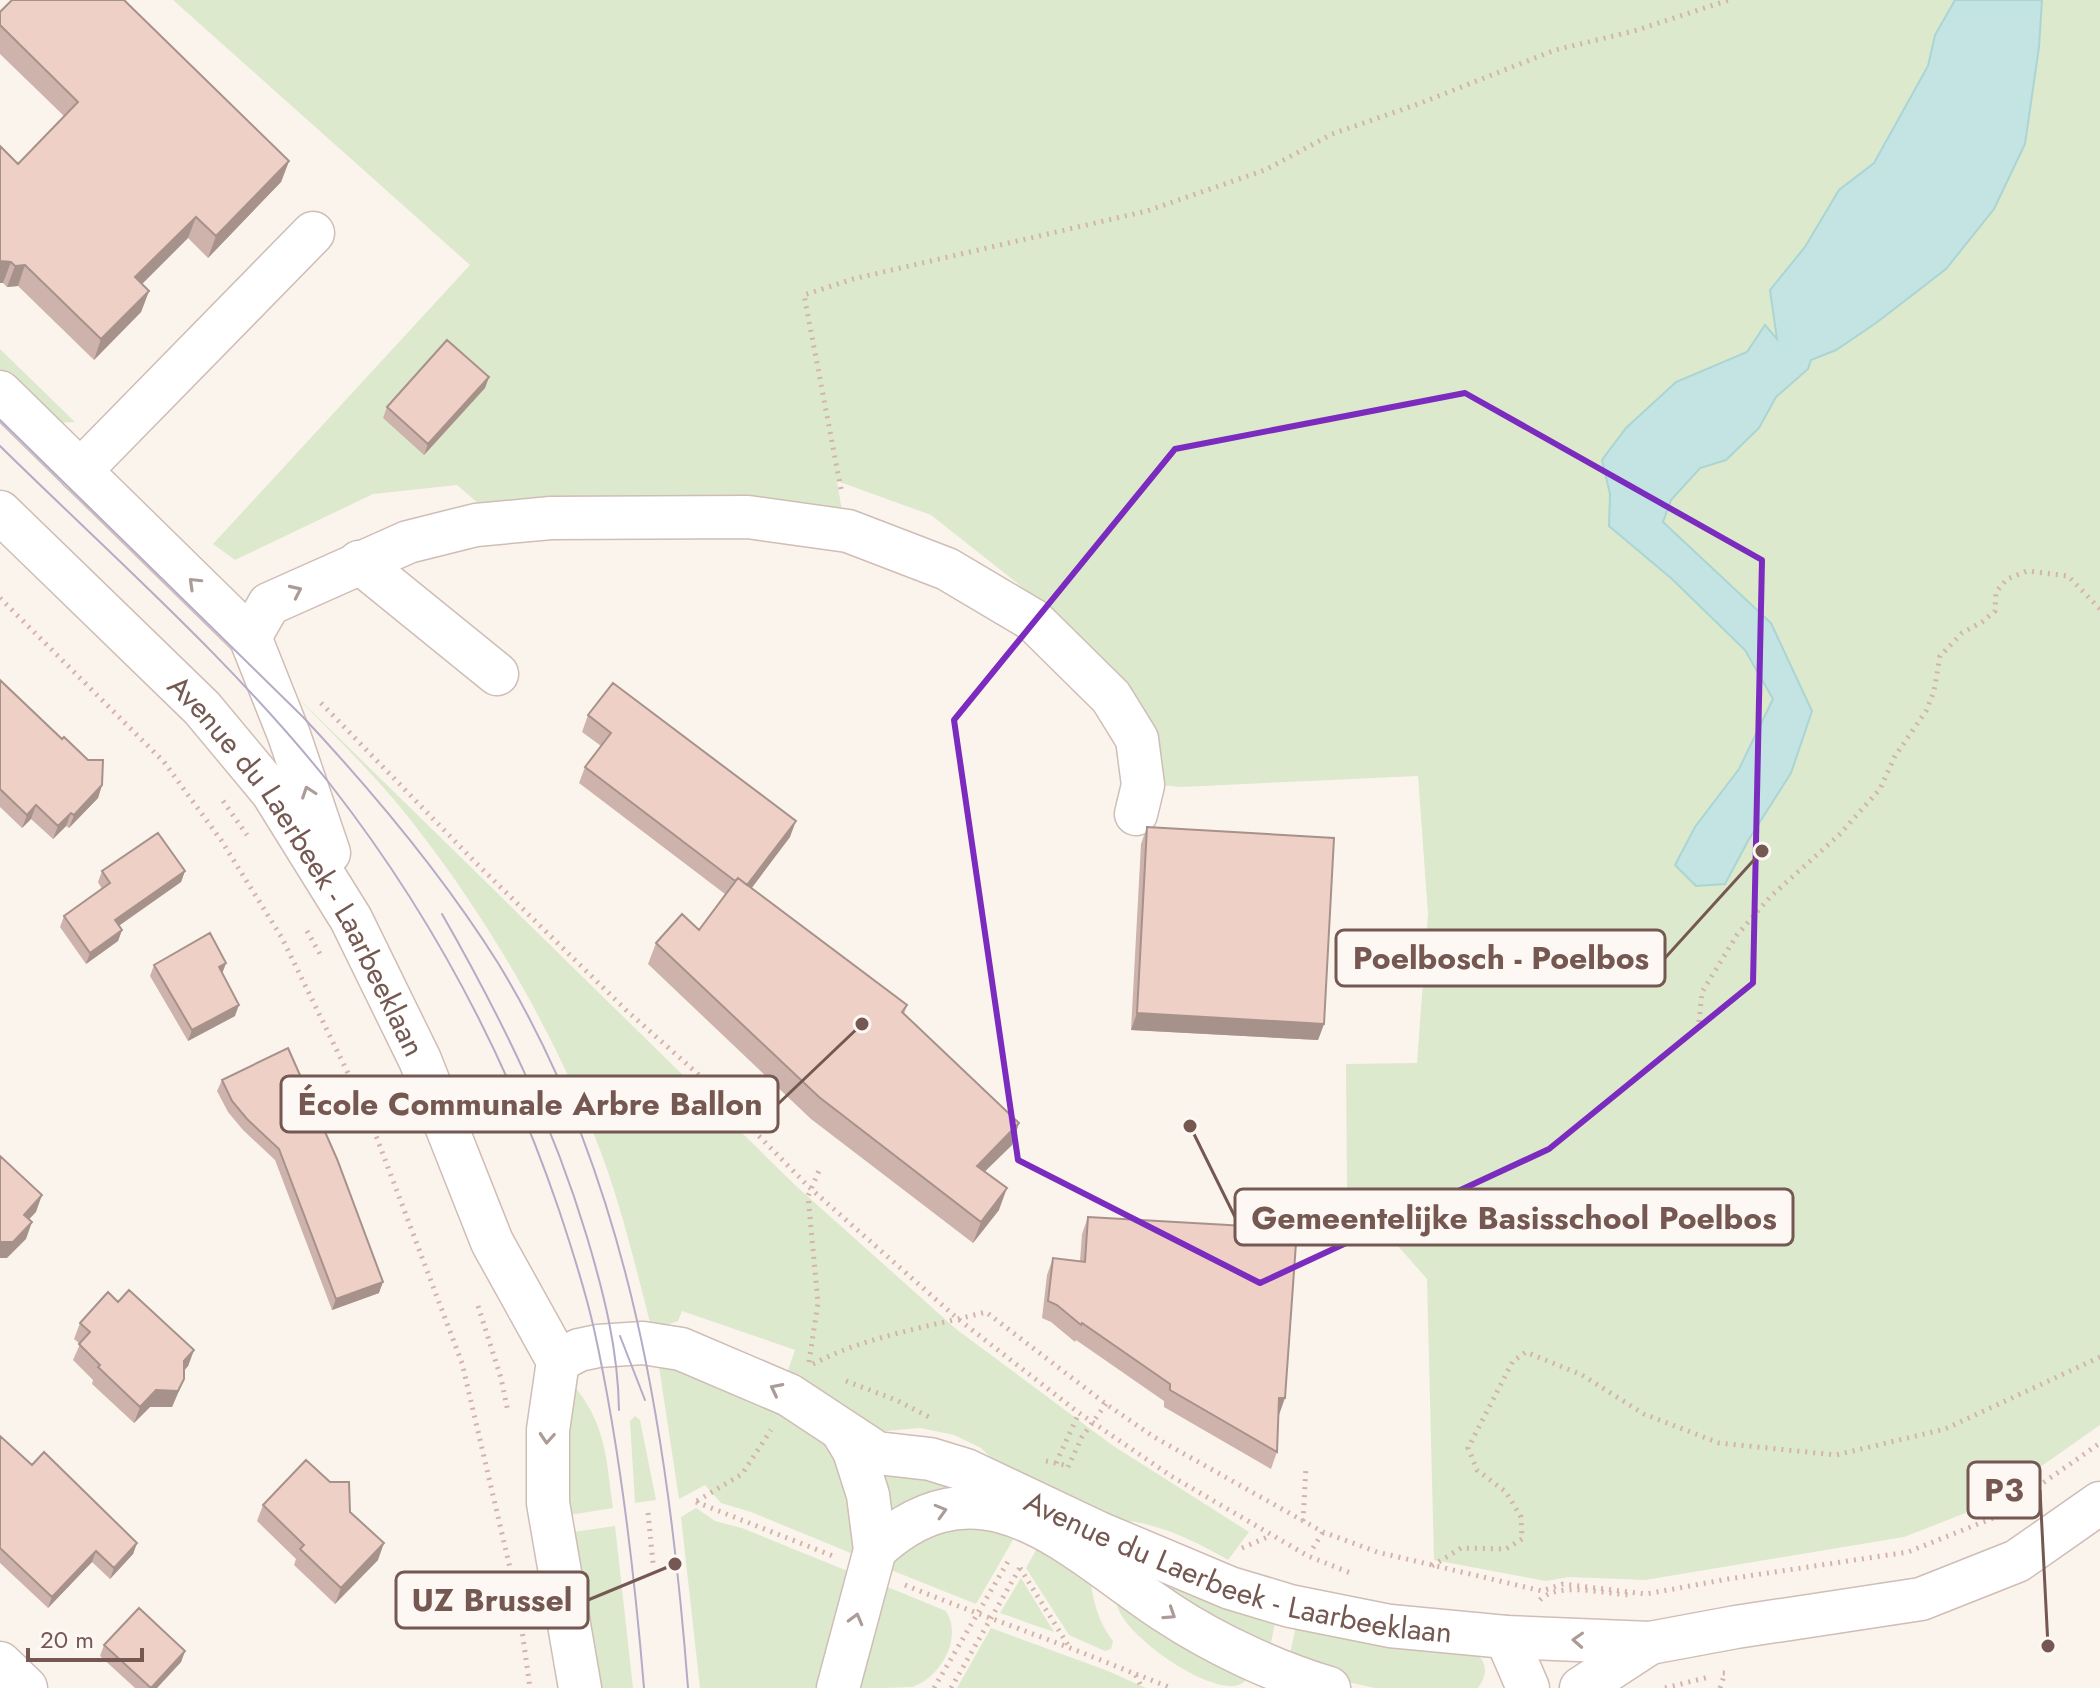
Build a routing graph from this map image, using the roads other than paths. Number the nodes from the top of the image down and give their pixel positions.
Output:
1 (313, 233) dead end
2 (0, 392) edge
3 (80, 471) junction
4 (0, 512) edge
5 (359, 562) junction
6 (250, 637) junction
7 (497, 674) dead end
8 (1136, 814) dead end
9 (351, 919) junction
10 (558, 1361) junction
11 (842, 1431) junction
12 (2100, 1503) edge
13 (872, 1560) junction
14 (1519, 1624) junction
15 (1650, 1643) junction
16 (0, 1663) edge
17 (1324, 1687) edge
18 (26, 1688) edge
19 (580, 1688) edge
20 (838, 1688) edge
21 (1528, 1688) edge
22 (1581, 1688) edge

1 - 3 street
2 - 3 street
6 -> 3 street
4 - 9 street, Avenue du Laerbeek - Laarbeeklaan
6 -> 5 street
5 - 7 street
5 - 8 street
9 -> 6 street
9 - 10 street, Avenue du Laerbeek - Laarbeeklaan
11 -> 10 street, Avenue du Laerbeek - Laarbeeklaan
10 -> 19 street
11 - 13 street
11 - 14 street, Avenue du Laerbeek - Laarbeeklaan
12 - 15 street, Avenue du Laerbeek - Laarbeeklaan
13 -> 17 street, Avenue du Laerbeek - Laarbeeklaan
20 -> 13 street
15 -> 14 street, Avenue du Laerbeek - Laarbeeklaan
14 - 21 street
15 - 22 street, Avenue du Laerbeek - Laarbeeklaan
16 - 18 street

